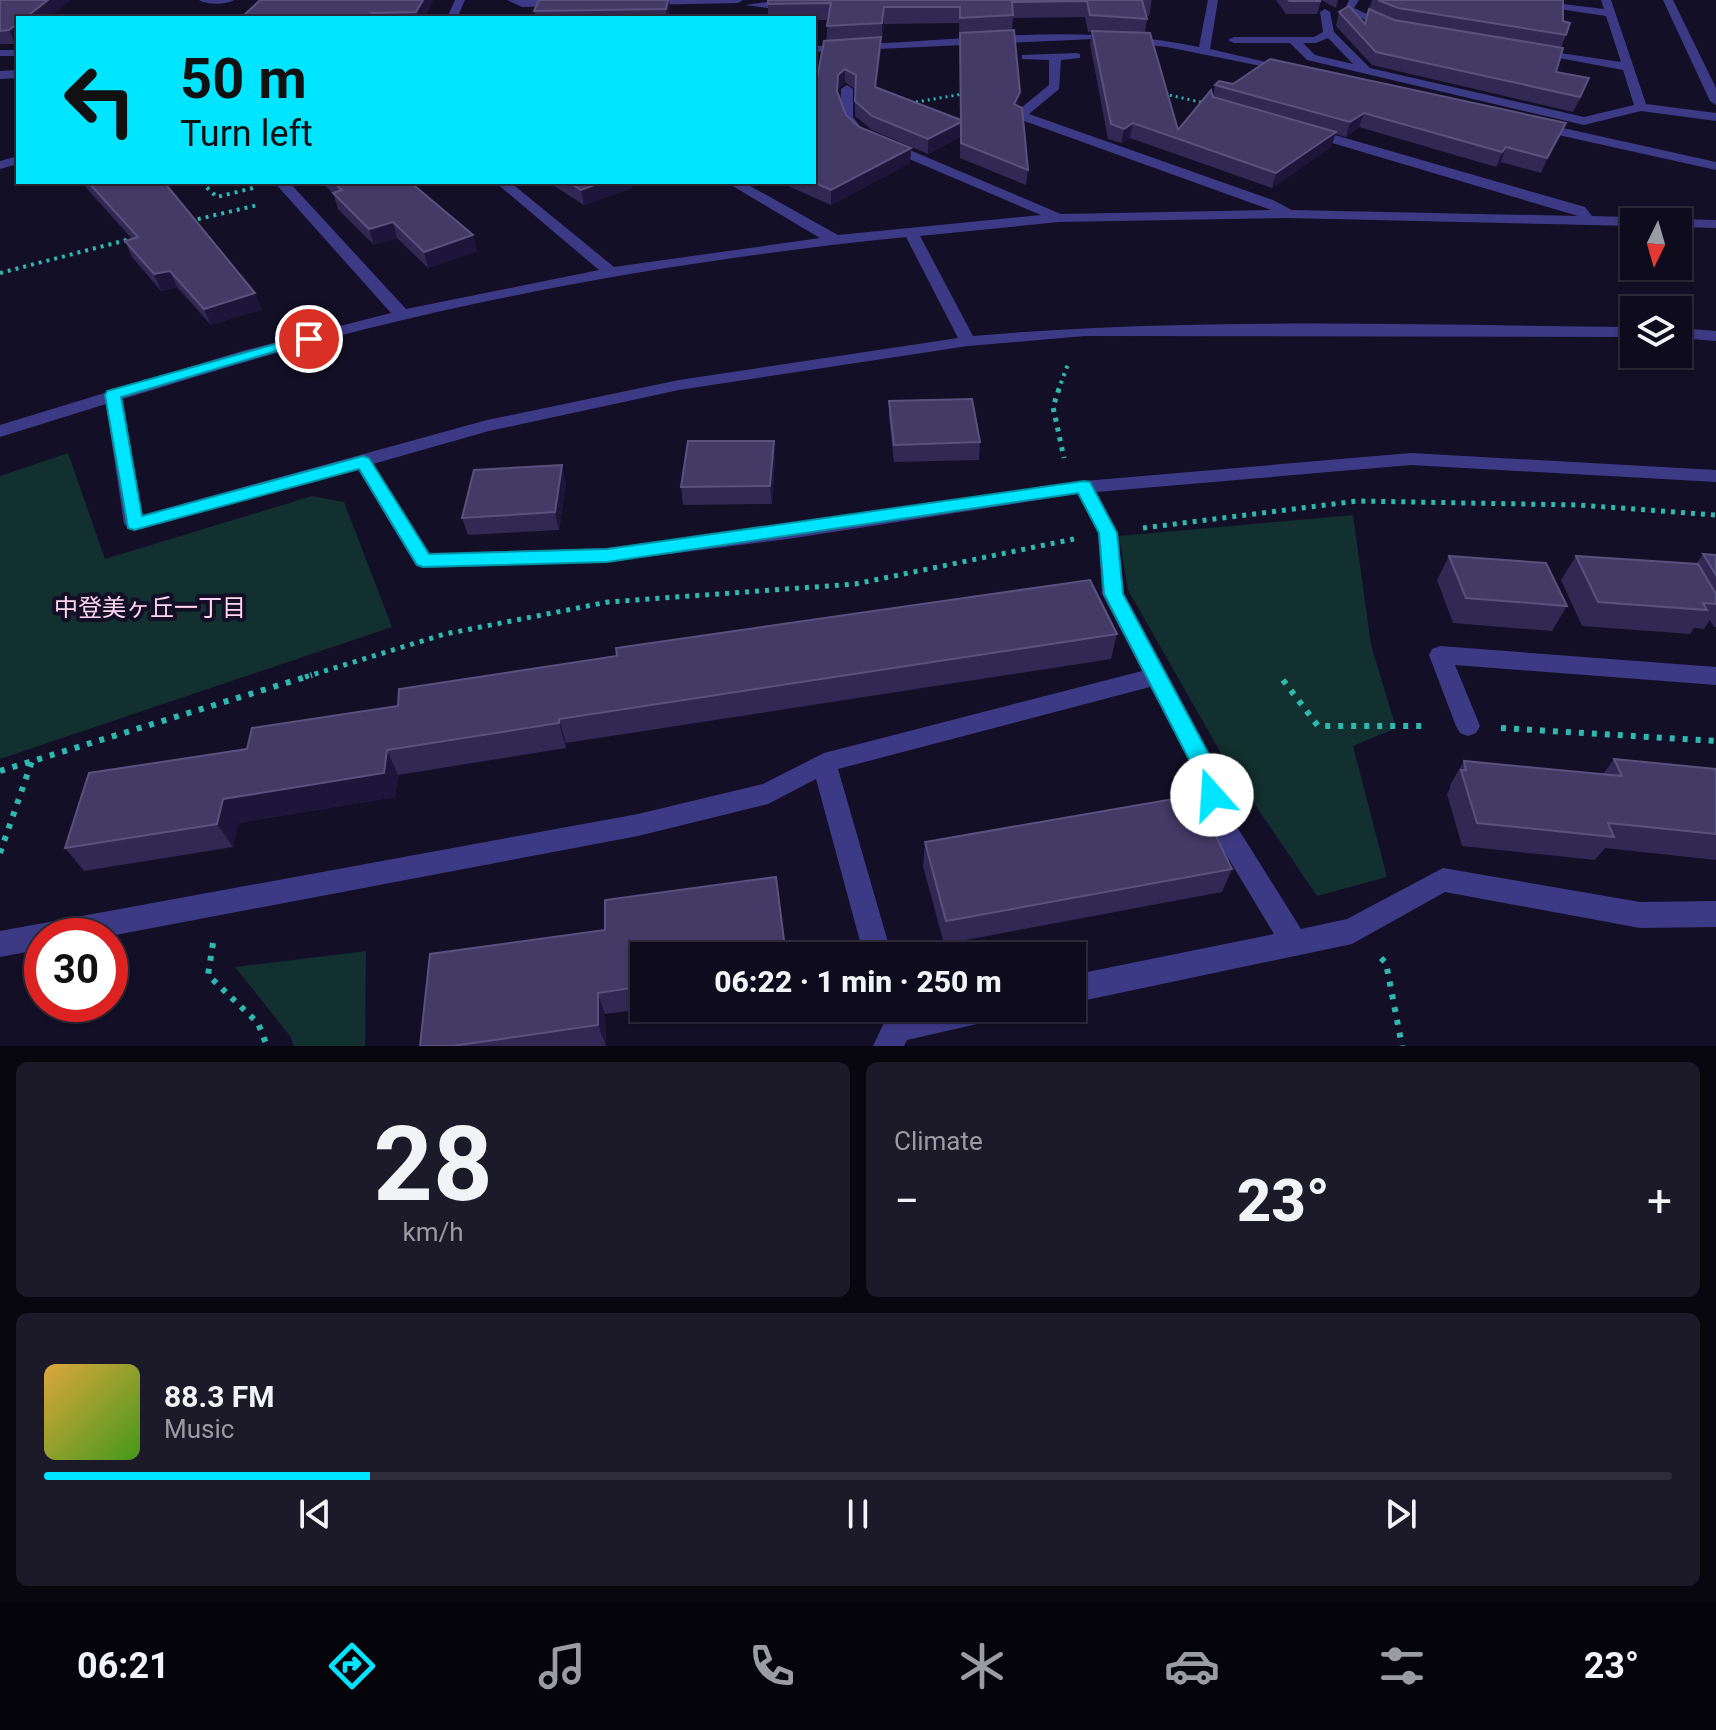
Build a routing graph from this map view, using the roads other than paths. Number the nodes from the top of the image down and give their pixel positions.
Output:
1 (204, 0) edge
2 (229, 0) edge
3 (512, 0) edge
4 (738, 0) edge
5 (791, 0) edge
6 (1213, 0) edge
7 (1354, 0) edge
8 (1504, 0) edge
9 (1606, 0) edge
10 (1668, 0) edge
11 (675, 1) edge
12 (629, 2) edge
13 (568, 3) edge
14 (750, 3) edge
15 (1611, 13) junction
16 (1390, 27) junction
17 (1405, 30) edge
18 (1329, 33) junction
19 (1234, 40) dead end
20 (1293, 40) junction
21 (1514, 48) edge
22 (816, 49) edge
23 (1204, 52) junction
24 (1076, 56) dead end
25 (1026, 57) dead end
26 (1055, 57) junction
27 (1628, 67) junction
28 (1367, 72) junction
29 (1297, 73) edge
30 (847, 89) edge
31 (1716, 101) edge
32 (1641, 107) junction
33 (1716, 117) edge
34 (1530, 124) edge
35 (1291, 127) edge
36 (1716, 166) edge
37 (282, 184) edge
38 (504, 184) edge
39 (737, 184) edge
40 (1288, 214) junction
41 (1059, 218) junction
42 (1590, 219) junction
43 (1620, 220) edge
44 (1692, 223) edge
45 (1716, 224) edge
46 (911, 232) junction
47 (835, 240) junction
48 (611, 272) junction
49 (402, 315) junction
50 (1620, 332) edge
51 (1692, 334) edge
52 (1716, 336) edge
53 (968, 341) junction
54 (113, 395) junction
55 (0, 431) edge
56 (363, 462) junction
57 (1716, 476) edge
58 (1084, 487) junction
59 (1157, 676) junction
60 (1716, 676) edge
61 (1468, 726) road end
62 (824, 763) junction
63 (1716, 914) edge
64 (874, 942) edge
65 (1294, 942) junction
66 (0, 944) edge
67 (1086, 986) edge
68 (917, 1022) edge
69 (893, 1027) edge

1 - 2 street
3 - 13 street
4 - 11 street
5 - 14 street
6 - 23 street
7 - 16 street
8 - 15 street
9 - 15 street
10 - 31 street
11 - 12 street
15 - 27 street
16 - 17 street
16 - 18 street
18 - 20 street
18 - 28 street
19 - 20 street
20 - 28 street
21 - 27 street
22 - 23 street
23 - 29 street
24 - 26 street
25 - 26 street
26 - 40 street
27 - 32 street
28 - 32 street
30 - 41 street
32 - 33 street
34 - 36 street
35 - 42 street
37 - 49 street
38 - 48 street
39 - 47 street
40 - 41 street
40 - 42 street
41 - 46 street
42 - 43 street
44 - 45 street
46 - 47 street
46 - 53 street
47 - 48 street
48 - 49 street
49 - 54 street
50 - 53 street
51 - 52 street
53 - 56 street
54 - 55 street
54 - 56 street
56 - 58 street
57 - 58 street
58 - 59 street
59 - 62 street
59 - 65 street
60 - 61 street
62 - 64 street
62 - 66 street
63 - 65 street
65 - 67 street
68 - 69 street

